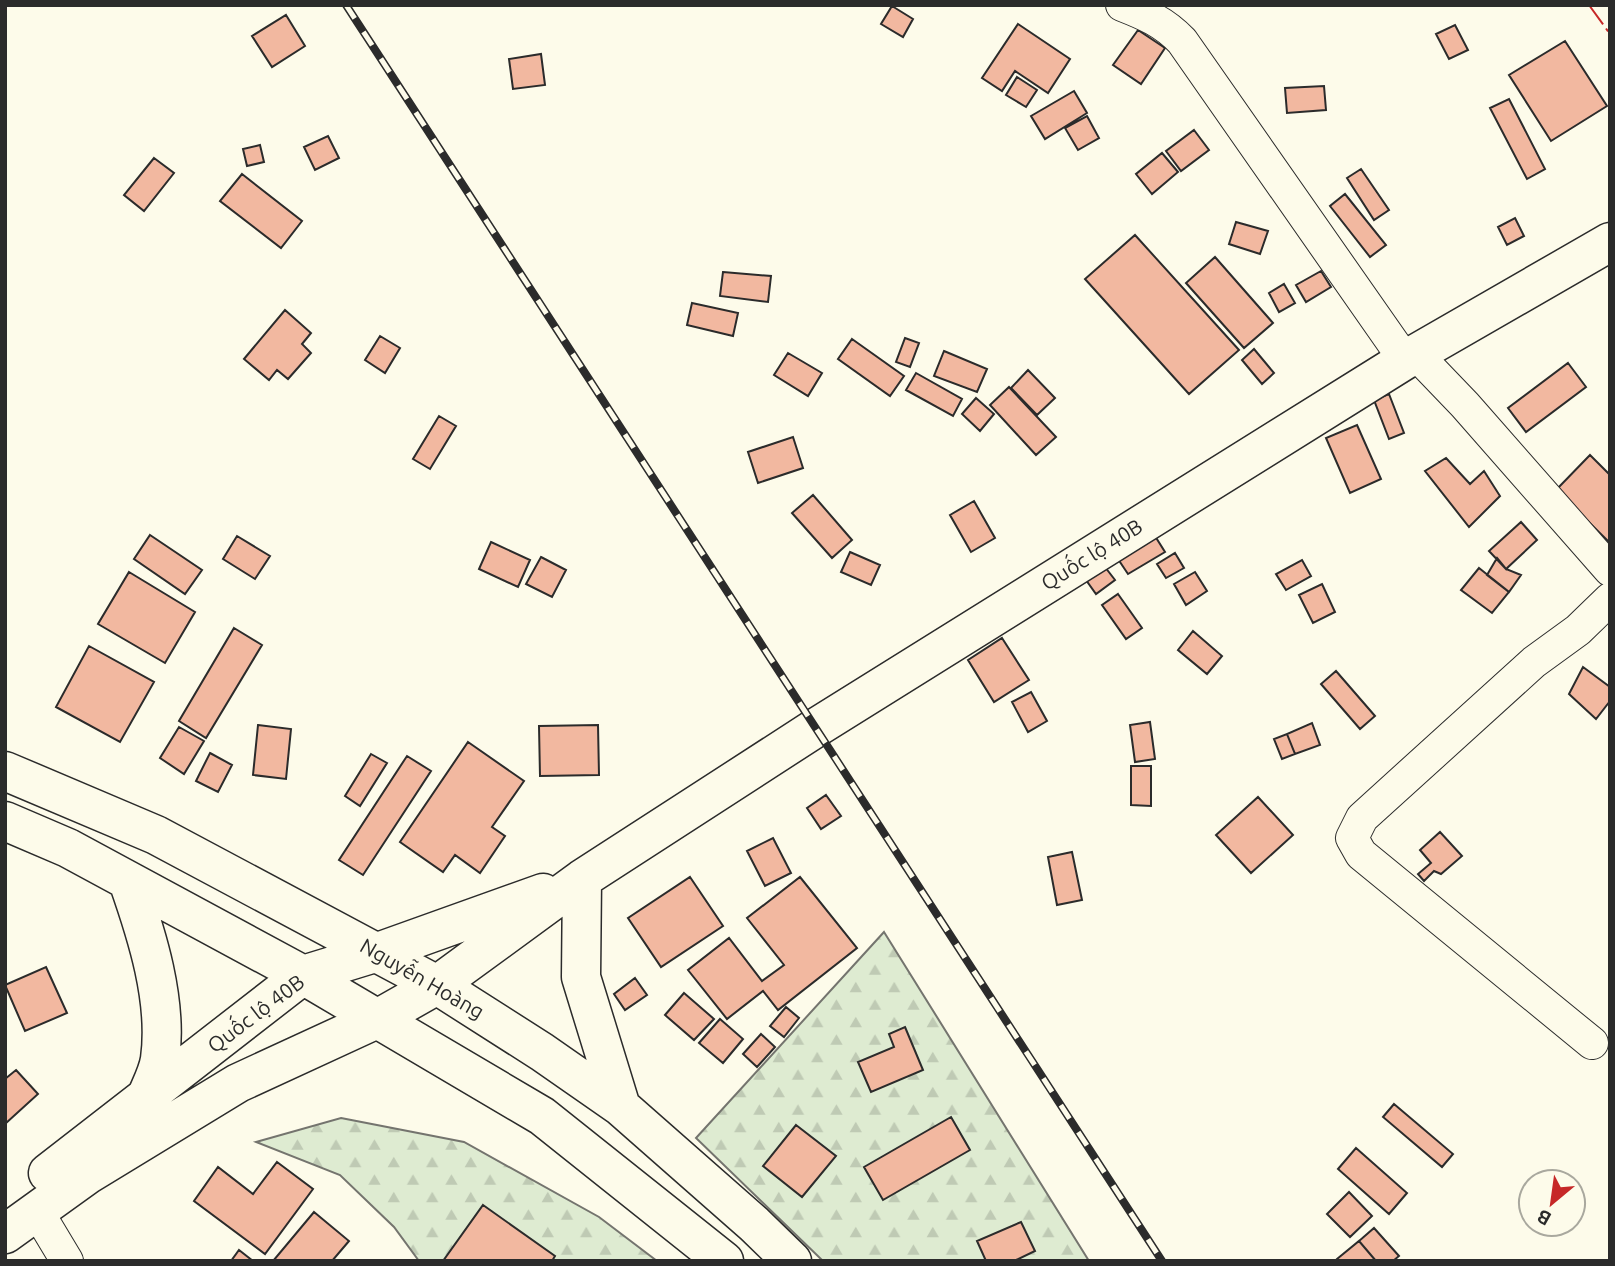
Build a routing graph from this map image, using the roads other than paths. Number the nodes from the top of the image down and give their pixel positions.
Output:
1 (1122, 5) edge
2 (1610, 242) edge
3 (1411, 357) junction
4 (1610, 570) edge
5 (1610, 599) edge
6 (5, 771) edge
7 (5, 821) edge
8 (582, 879) junction
9 (128, 881) junction
10 (378, 952) junction
11 (303, 975) junction
12 (438, 985) junction
13 (377, 1019) junction
14 (1592, 1043) dead end
15 (145, 1100) junction
16 (621, 1107) junction
17 (21, 1207) edge
18 (5, 1234) edge
19 (67, 1261) edge
20 (724, 1261) edge
21 (792, 1261) edge

1 - 3 street
2 - 3 highway, Quốc lộ 40B
3 - 4 street
3 - 8 highway, Quốc lộ 40B
5 - 14 street
6 - 10 highway, Nguyễn Hoàng
7 - 9 highway
8 - 10 highway, Quốc lộ 40B
8 - 12 highway, Quốc lộ 40B
8 - 16 highway
9 - 11 highway
9 - 15 highway
10 - 11 highway, Quốc lộ 40B
10 - 12 highway, Nguyễn Hoàng
11 - 13 highway
11 - 15 highway, Quốc lộ 40B
12 - 13 highway, Quốc lộ 40B
12 - 16 highway, Nguyễn Hoàng
13 - 17 highway, Quốc lộ 40B
13 - 20 highway
15 - 17 highway, Quốc lộ 40B
16 - 21 highway, Nguyễn Hoàng
17 - 18 highway, Quốc lộ 40B
17 - 19 street

